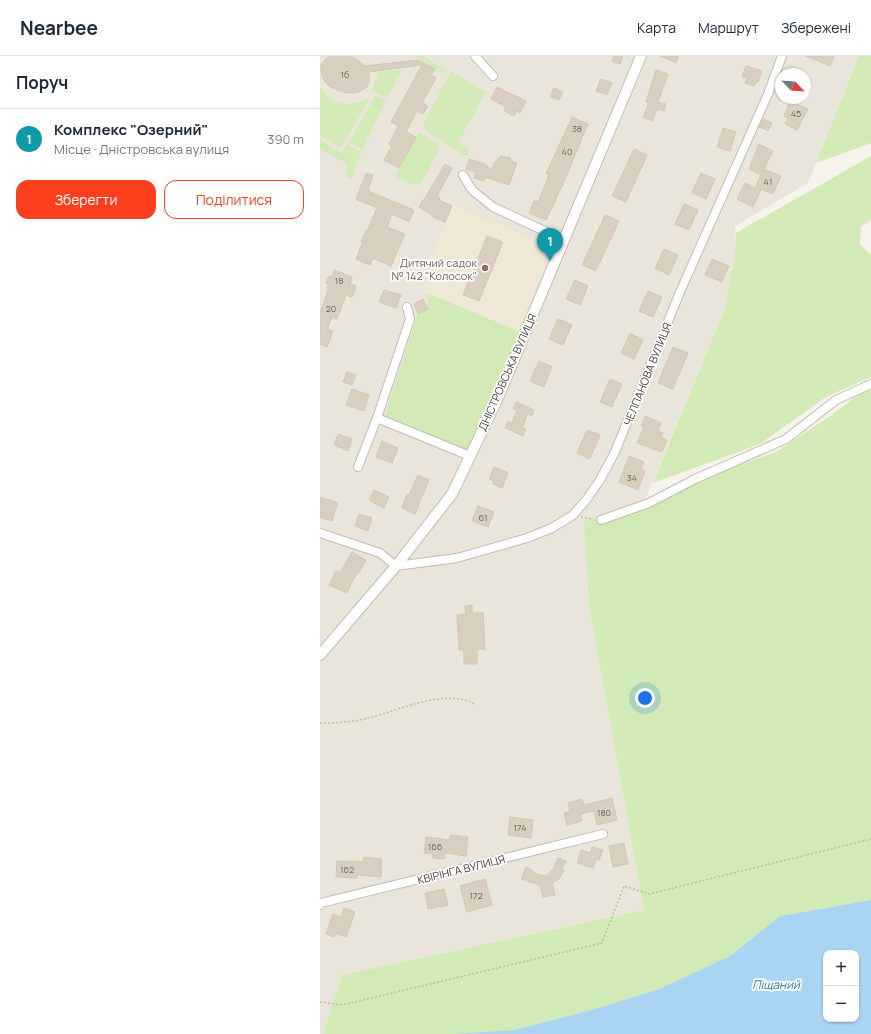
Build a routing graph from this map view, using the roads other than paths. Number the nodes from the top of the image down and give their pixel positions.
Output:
1 (475, 56) edge
2 (641, 56) edge
3 (782, 56) edge
4 (493, 76) dead end
5 (463, 175) dead end
6 (564, 240) junction
7 (406, 307) dead end
8 (871, 384) edge
9 (377, 418) junction
10 (470, 456) junction
11 (358, 467) dead end
12 (601, 520) road end
13 (320, 533) edge
14 (396, 566) junction
15 (320, 656) edge
16 (603, 834) dead end
17 (320, 905) edge

1 - 4 street
2 - 6 street, ДНІСТРОВСЬКА ВУЛИЦЯ
3 - 14 street, ЧЕЛПАНОВА ВУЛИЦЯ
5 - 6 street
6 - 10 street, ДНІСТРОВСЬКА ВУЛИЦЯ
7 - 9 street
8 - 12 street
9 - 10 street
9 - 11 street
10 - 14 street, ДНІСТРОВСЬКА ВУЛИЦЯ
13 - 14 street
14 - 15 street, ДНІСТРОВСЬКА ВУЛИЦЯ
16 - 17 street, КВІРІНГА ВУЛИЦЯ

